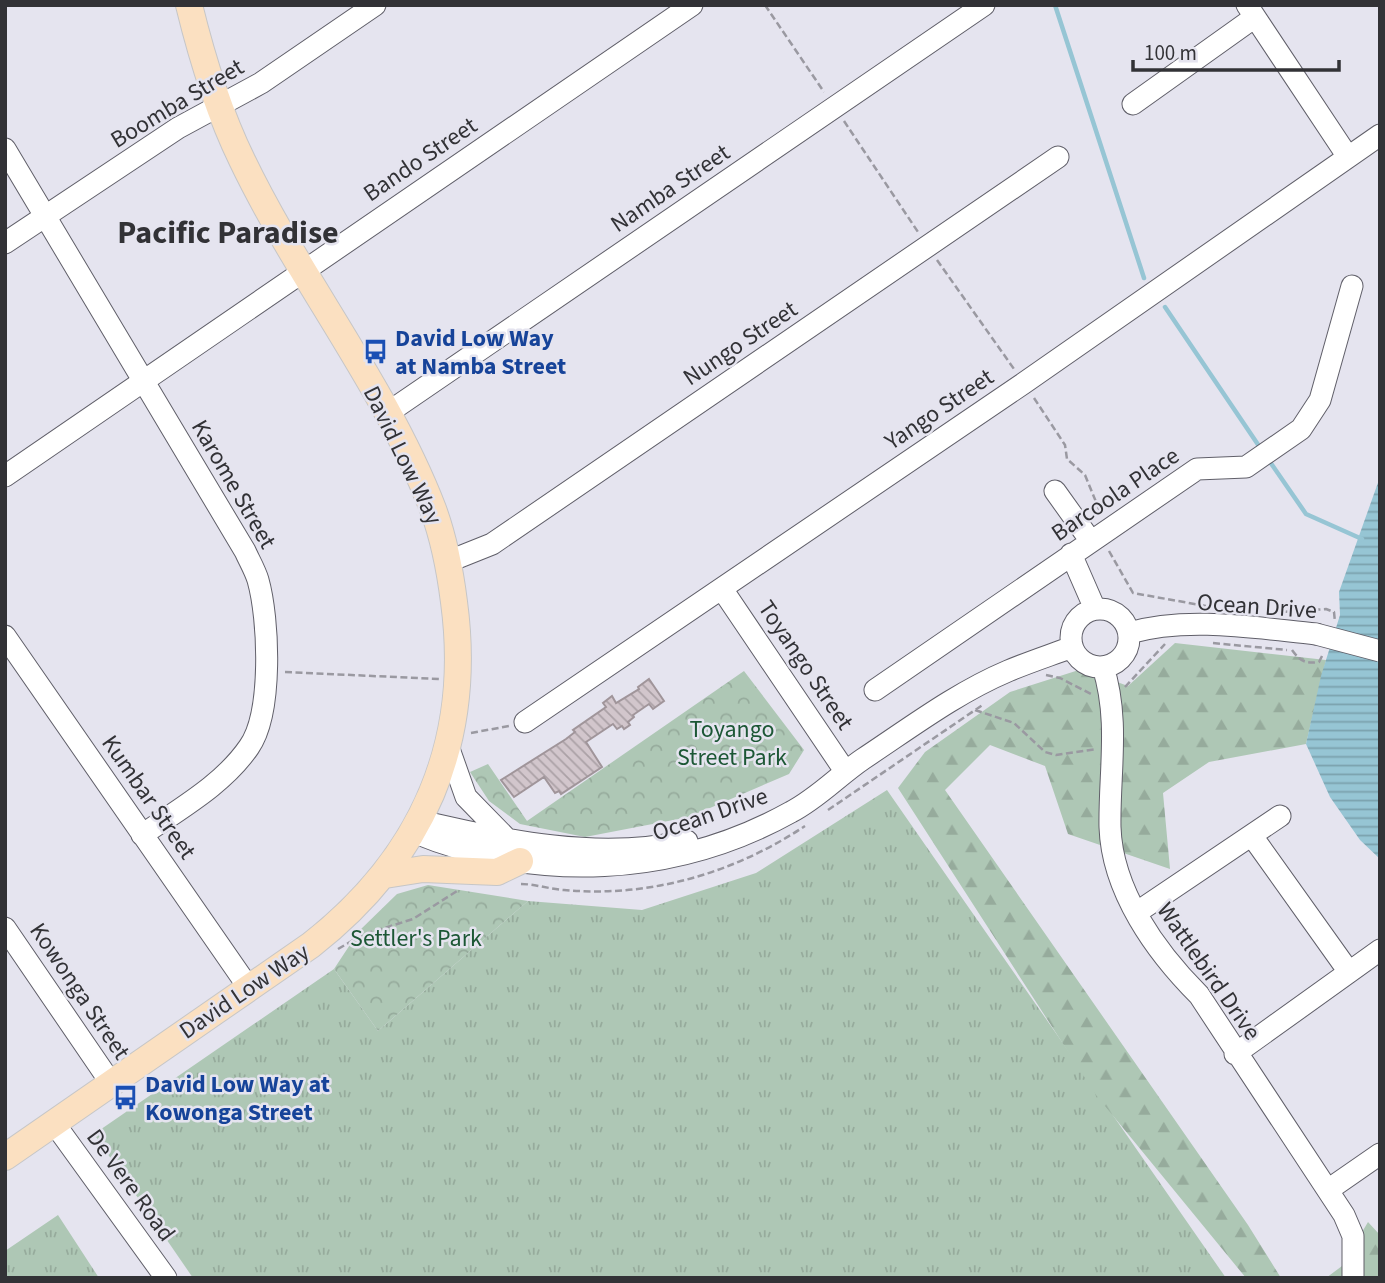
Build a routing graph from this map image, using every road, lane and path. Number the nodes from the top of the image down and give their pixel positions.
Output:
1 (189, 5) edge
2 (375, 5) edge
3 (692, 5) edge
4 (765, 5) edge
5 (984, 5) edge
6 (1251, 11) edge
7 (1133, 104) dead end
8 (219, 106) junction
9 (835, 107) junction
10 (1380, 135) edge
11 (5, 149) edge
12 (1058, 157) dead end
13 (1348, 157) junction
14 (47, 217) junction
15 (5, 243) edge
16 (928, 246) junction
17 (303, 269) junction
18 (1352, 286) dead end
19 (144, 380) junction
20 (1024, 383) junction
21 (386, 414) junction
22 (5, 476) edge
23 (1055, 491) dead end
24 (1098, 534) junction
25 (1072, 554) junction
26 (447, 562) junction
27 (722, 589) junction
28 (1211, 607) dead end
29 (1095, 609) junction
30 (1274, 612) dead end
31 (1129, 633) junction
32 (5, 636) edge
33 (1325, 636) junction
34 (1072, 647) junction
35 (1292, 650) dead end
36 (1380, 651) edge
37 (1103, 667) junction
38 (267, 671) junction
39 (458, 679) junction
40 (875, 690) dead end
41 (975, 710) dead end
42 (526, 722) joint
43 (449, 740) junction
44 (1113, 747) junction
45 (845, 771) junction
46 (1280, 816) dead end
47 (417, 827) junction
48 (142, 835) junction
49 (1252, 836) junction
50 (514, 850) junction
51 (386, 875) junction
52 (1136, 913) junction
53 (5, 929) edge
54 (1380, 950) edge
55 (1349, 972) junction
56 (249, 988) junction
57 (1235, 1054) junction
58 (111, 1083) junction
59 (54, 1123) junction
60 (1380, 1154) edge
61 (5, 1157) edge
62 (1328, 1190) junction
63 (166, 1278) edge
64 (1353, 1278) edge

1 - 8 main road, David Low Way
2 - 8 street, Boomba Street
3 - 17 street, Bando Street
4 - 9 path
5 - 9 street, Namba Street
6 - 7 street
6 - 13 street
8 - 14 street, Boomba Street
8 - 17 main road, David Low Way
9 - 16 path
9 - 21 street, Namba Street
10 - 13 street, Yango Street
11 - 14 street, Karome Street
12 - 16 street, Nungo Street
13 - 20 street, Yango Street
14 - 15 street, Boomba Street
14 - 19 street, Karome Street
16 - 20 path
16 - 26 street, Nungo Street
17 - 19 street, Bando Street
17 - 21 main road, David Low Way
18 - 24 street, Barcoola Place
19 - 22 street, Bando Street
19 - 38 street, Karome Street
20 - 24 path
20 - 27 street, Yango Street
21 - 26 main road, David Low Way
23 - 24 street
24 - 25 street, Barcoola Place
24 - 28 path
25 - 29 street
25 - 40 street, Barcoola Place
26 - 39 main road, David Low Way
27 - 42 street, Yango Street
27 - 45 street, Toyango Street
29 - 31 street
29 - 34 street
30 - 33 path
31 - 33 street, Ocean Drive
31 - 37 street
32 - 48 street, Kumbar Street
33 - 35 path
33 - 36 street, Ocean Drive, bridge
34 - 37 street
34 - 45 street, Ocean Drive
37 - 44 street, Wattlebird Drive
38 - 39 path
38 - 48 street, Karome Street
39 - 43 main road, David Low Way
41 - 44 path
42 - 43 path
43 - 47 main road, David Low Way
43 - 50 street
44 - 52 street, Wattlebird Drive
45 - 50 street, Ocean Drive
46 - 49 street
47 - 50 street, Ocean Drive
47 - 51 main road, David Low Way
48 - 56 street, Kumbar Street
49 - 52 street
49 - 55 street
50 - 51 main road
51 - 56 main road, David Low Way
52 - 57 street, Wattlebird Drive
53 - 58 street, Kowonga Street
54 - 55 street
55 - 57 street
56 - 58 main road, David Low Way
57 - 62 street, Wattlebird Drive
58 - 59 main road, David Low Way
59 - 61 main road, David Low Way
59 - 63 street, De Vere Road
60 - 62 street
62 - 64 street, Wattlebird Drive

